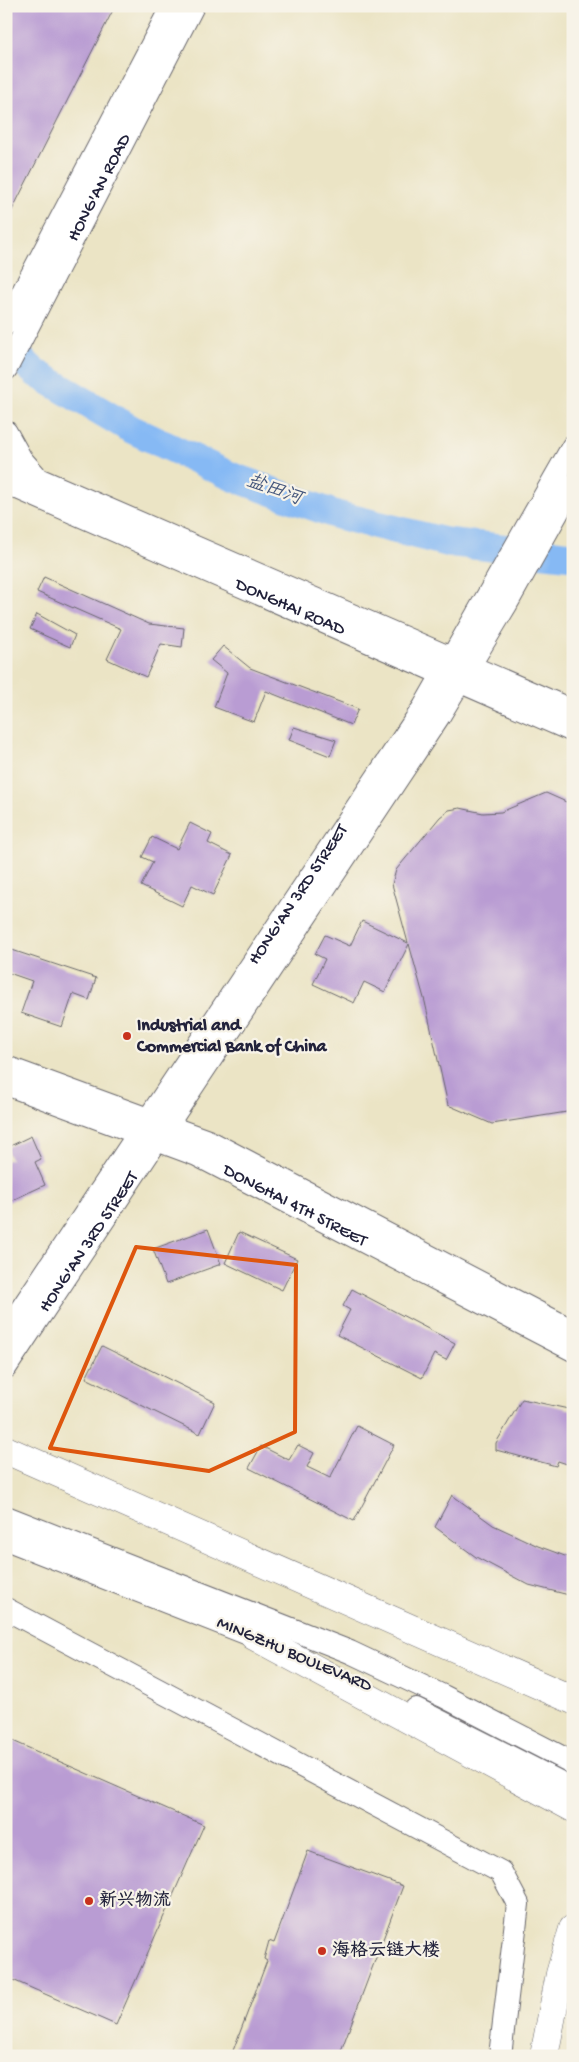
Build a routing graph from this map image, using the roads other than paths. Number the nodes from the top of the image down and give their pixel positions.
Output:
1 (172, 6) edge
2 (193, 6) edge
3 (18, 316) edge
4 (7, 368) edge
5 (6, 432) edge
6 (573, 446) edge
7 (6, 465) edge
8 (19, 485) edge
9 (573, 485) edge
10 (536, 530) junction
11 (456, 670) junction
12 (573, 711) edge
13 (573, 731) edge
14 (6, 1067) edge
15 (6, 1084) edge
16 (153, 1130) junction
17 (573, 1331) edge
18 (6, 1332) edge
19 (573, 1350) edge
20 (6, 1367) edge
21 (6, 1450) edge
22 (6, 1468) edge
23 (6, 1516) edge
24 (6, 1539) edge
25 (6, 1609) edge
26 (254, 1636) junction
27 (573, 1700) edge
28 (573, 1719) edge
29 (573, 1763) edge
30 (573, 1789) edge
31 (573, 1808) edge
32 (573, 1929) edge
33 (500, 2056) edge
34 (544, 2056) edge

1 - 3 street, HONG'AN ROAD
2 - 3 street, HONG'AN ROAD
3 - 4 street, HONG'AN ROAD
5 - 8 street
6 - 10 street, HONG'AN 3RD STREET
7 - 8 street, DONGHAI ROAD
8 - 11 street, DONGHAI ROAD
9 - 10 street, HONG'AN 3RD STREET
10 - 11 street, HONG'AN 3RD STREET
11 - 12 street, DONGHAI ROAD
11 - 13 street, DONGHAI ROAD
11 - 16 street, HONG'AN 3RD STREET
14 - 16 street, DONGHAI 4TH STREET
15 - 16 street, DONGHAI 4TH STREET
16 - 17 street, DONGHAI 4TH STREET
16 - 18 street, HONG'AN 3RD STREET
16 - 19 street, DONGHAI 4TH STREET
16 - 20 street, HONG'AN 3RD STREET
21 - 27 main road
22 - 28 main road
23 - 29 street, MINGZHU BOULEVARD
24 - 26 street, MINGZHU BOULEVARD
25 - 33 street
26 - 30 street, MINGZHU BOULEVARD
26 - 31 main road
32 - 34 main road

